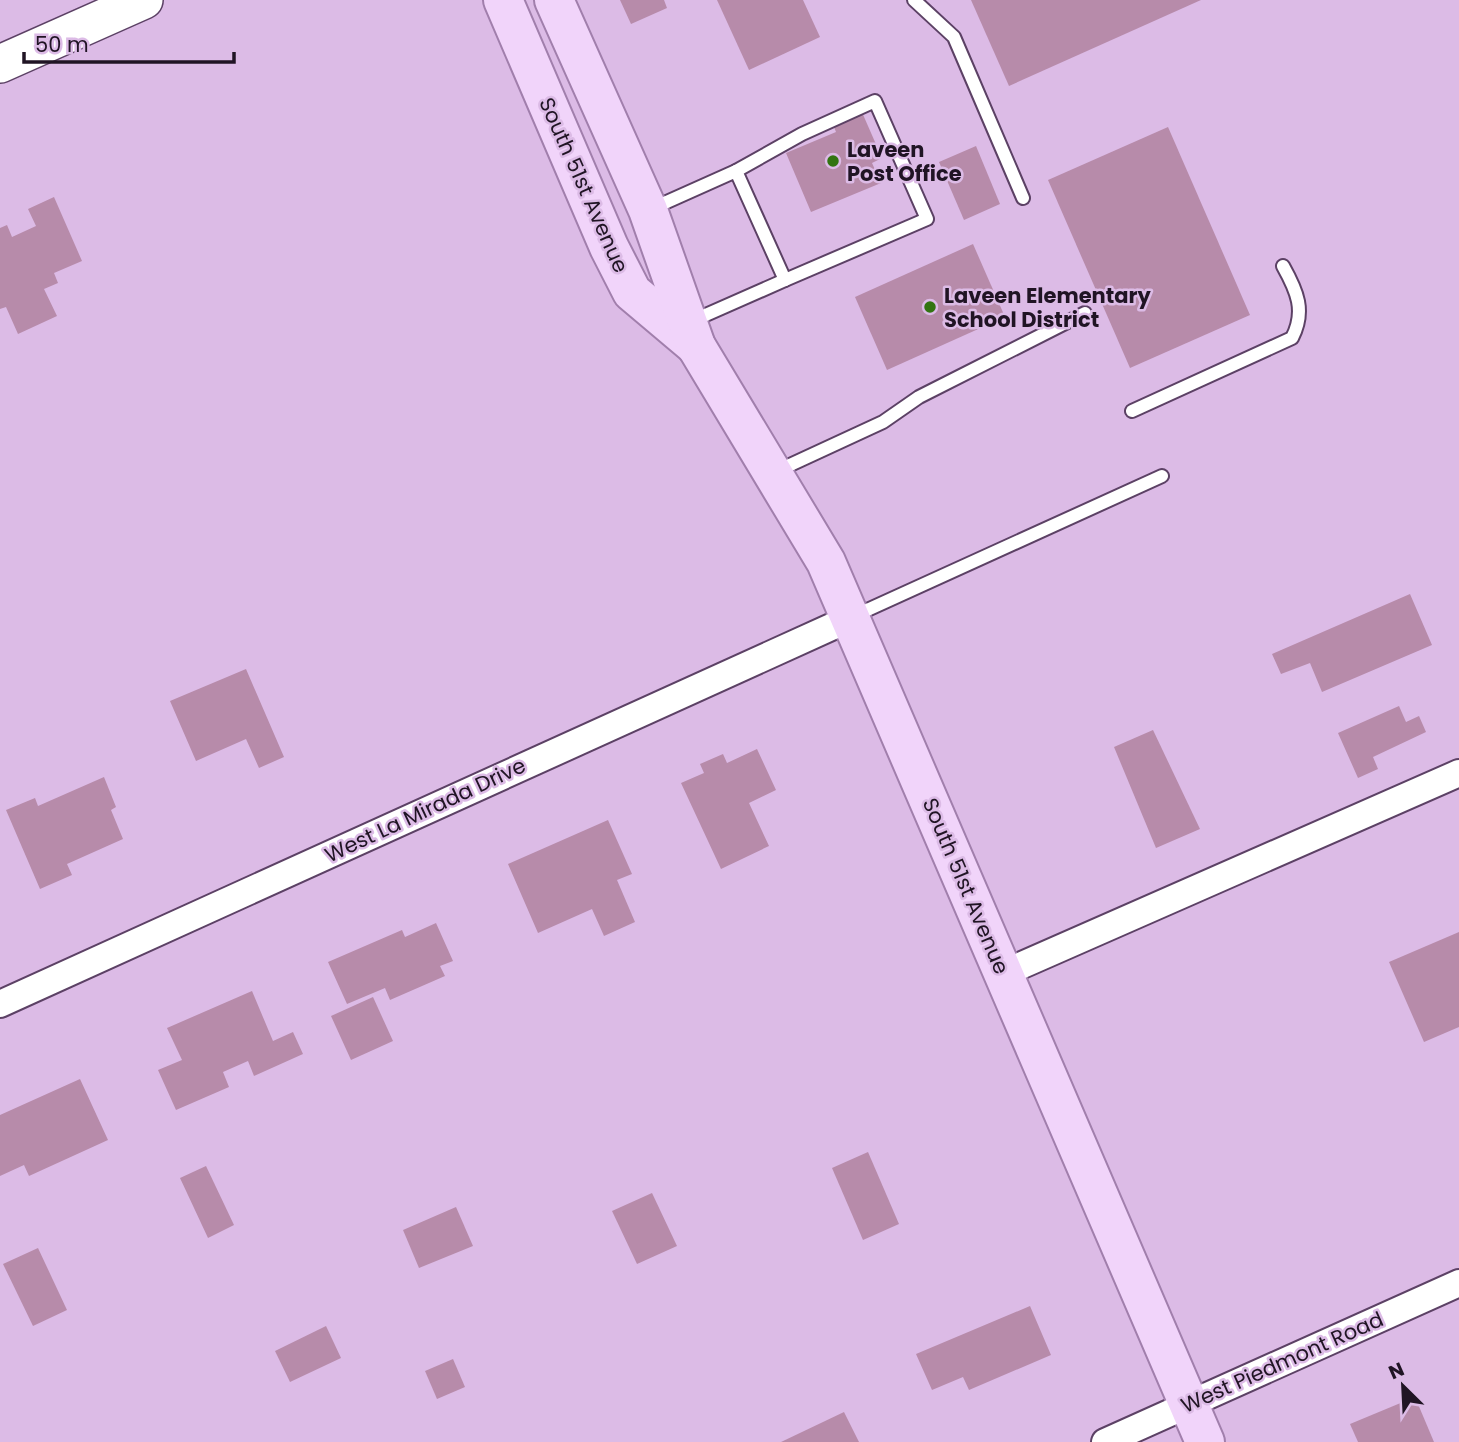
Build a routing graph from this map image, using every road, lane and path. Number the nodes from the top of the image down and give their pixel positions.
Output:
1 (144, 0) edge
2 (503, 0) edge
3 (554, 0) edge
4 (914, 0) edge
5 (0, 64) edge
6 (736, 170) junction
7 (1023, 198) dead end
8 (648, 210) junction
9 (1283, 266) dead end
10 (785, 280) junction
11 (1085, 313) dead end
12 (692, 334) junction
13 (1132, 411) dead end
14 (773, 473) junction
15 (1162, 476) dead end
16 (851, 618) junction
17 (1459, 773) edge
18 (1004, 973) junction
19 (0, 1004) edge
20 (1459, 1283) edge
21 (1189, 1405) junction
22 (1105, 1442) edge
23 (1205, 1442) edge

1 - 5 main road
2 - 12 main road, South 51st Avenue
3 - 8 main road, South 51st Avenue
4 - 7 lane
6 - 8 lane
6 - 10 lane
6 - 10 lane
8 - 12 main road, South 51st Avenue
9 - 13 lane
10 - 12 lane
11 - 14 lane
12 - 14 main road, South 51st Avenue
14 - 16 main road, South 51st Avenue
15 - 16 lane
16 - 18 main road, South 51st Avenue
16 - 19 street, West La Mirada Drive
17 - 18 street
18 - 21 main road, South 51st Avenue
20 - 21 street, West Piedmont Road
21 - 22 street, West Piedmont Road
21 - 23 main road, South 51st Avenue

